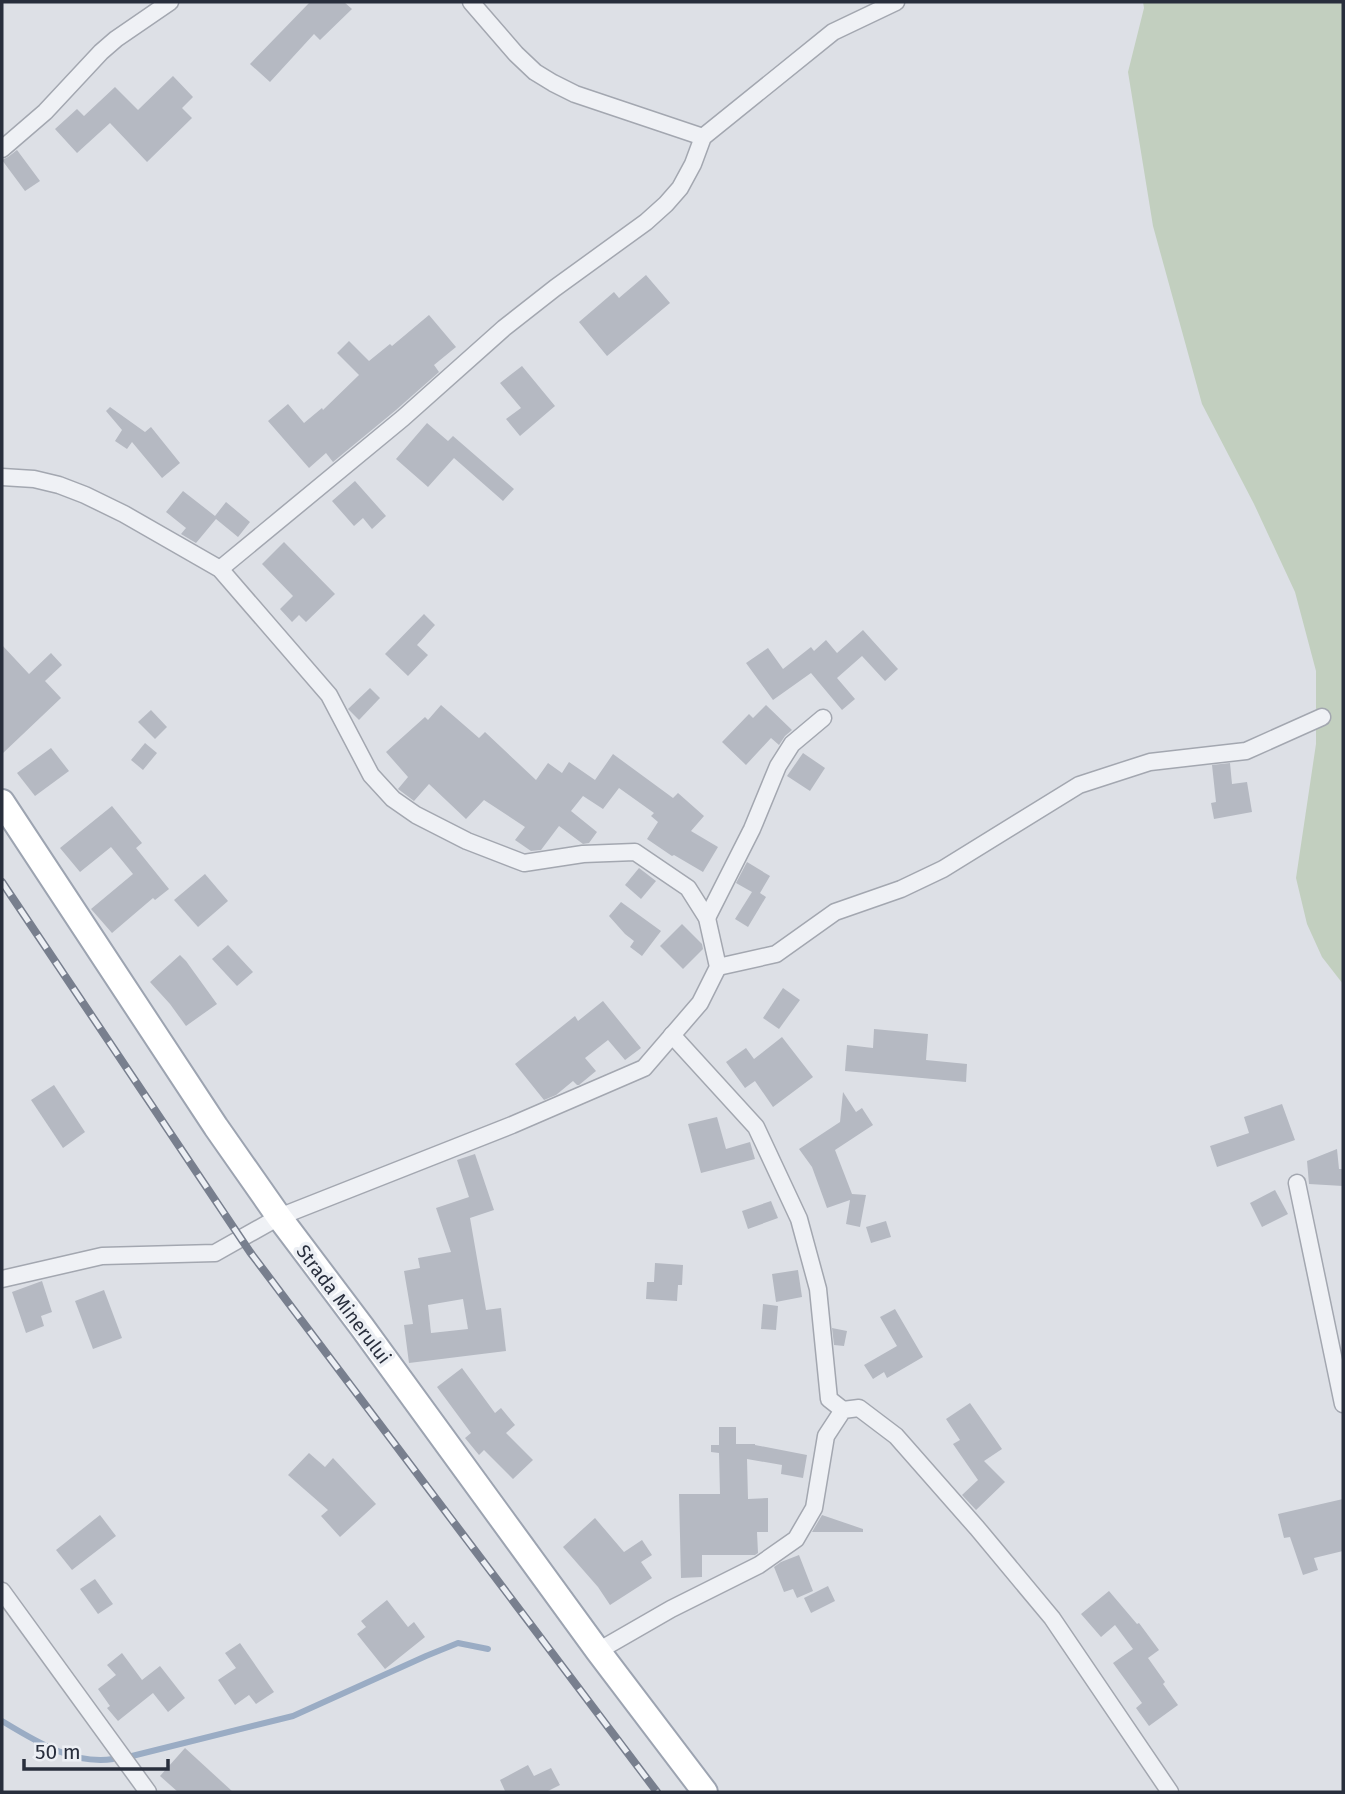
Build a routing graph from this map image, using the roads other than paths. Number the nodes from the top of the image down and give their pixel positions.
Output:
1 (170, 2) edge
2 (471, 2) edge
3 (896, 2) edge
4 (703, 137) junction
5 (2, 149) edge
6 (2, 477) edge
7 (220, 569) junction
8 (1322, 717) dead end
9 (824, 718) dead end
10 (2, 802) edge
11 (707, 918) junction
12 (718, 967) junction
13 (673, 1035) junction
14 (1297, 1184) dead end
15 (279, 1217) junction
16 (2, 1279) edge
17 (1343, 1404) edge
18 (843, 1410) junction
19 (2, 1591) edge
20 (598, 1651) junction
21 (148, 1792) edge
22 (705, 1792) edge
23 (1170, 1792) edge

1 - 5 street
2 - 4 street
3 - 4 street
4 - 7 street
6 - 7 street
7 - 11 street
8 - 12 street
9 - 11 street
10 - 15 main road, Strada Minerului
11 - 12 street
12 - 13 street
13 - 15 street
13 - 18 street
14 - 17 street
15 - 16 street
15 - 20 main road, Strada Minerului
18 - 20 street
18 - 23 street
19 - 21 street
20 - 22 main road, Strada Minerului

